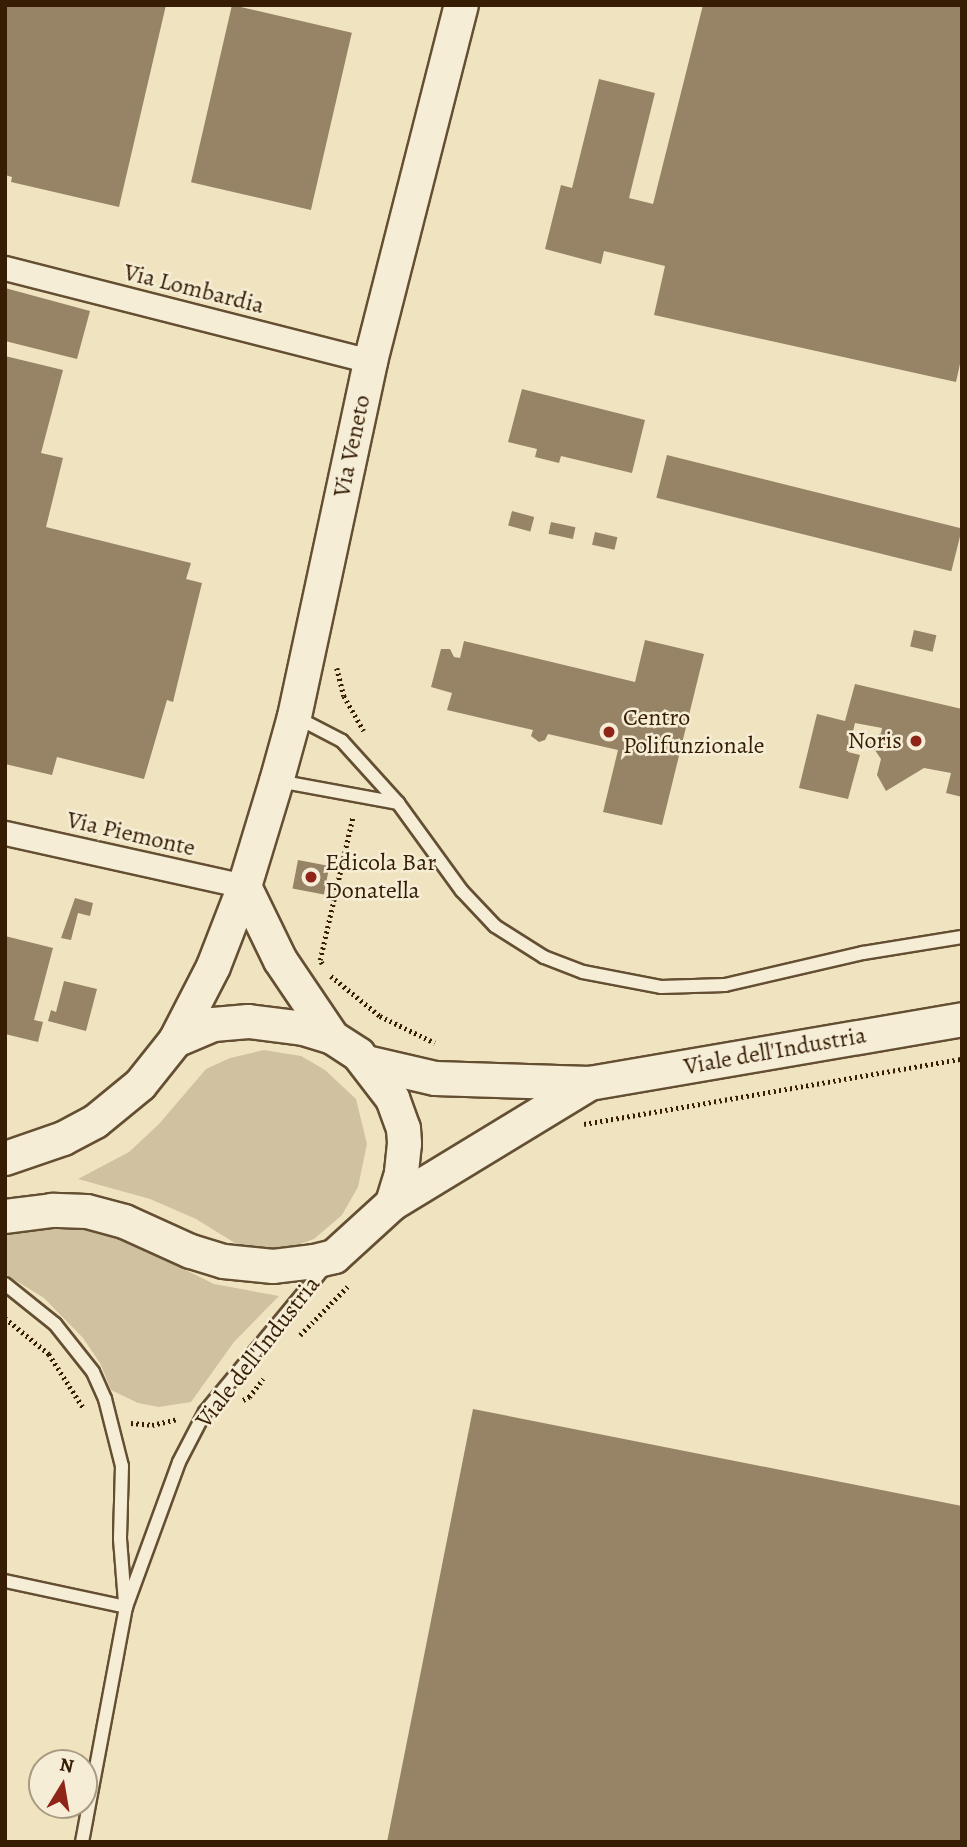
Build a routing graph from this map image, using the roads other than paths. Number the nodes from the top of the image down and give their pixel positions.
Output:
1 (461, 5) edge
2 (5, 268) edge
3 (370, 361) junction
4 (294, 716) junction
5 (276, 781) junction
6 (398, 803) junction
7 (5, 833) edge
8 (244, 886) junction
9 (962, 937) edge
10 (962, 1019) edge
11 (332, 1037) junction
12 (175, 1040) junction
13 (366, 1062) junction
14 (589, 1083) junction
15 (5, 1158) edge
16 (391, 1203) junction
17 (5, 1216) edge
18 (347, 1266) junction
19 (5, 1284) edge
20 (5, 1581) edge
21 (126, 1607) junction
22 (82, 1842) edge

1 - 3 main road, Via Veneto
2 - 3 street, Via Lombardia
3 - 4 main road, Via Veneto
4 - 5 main road, Via Veneto
4 - 6 lane
5 - 6 lane
5 - 8 main road, Via Veneto
6 - 9 lane
7 - 8 street, Via Piemonte
8 - 11 main road
8 - 12 main road, Via Veneto
10 - 14 main road, Viale dell'Industria
11 - 12 main road, Viale dell'Industria
11 - 13 main road, Viale dell'Industria
12 - 15 main road, Viale dell'Industria
13 - 14 main road, Viale dell'Industria
13 - 16 main road, Viale dell'Industria
14 - 16 main road, Viale dell'Industria
16 - 18 main road, Viale dell'Industria
17 - 18 main road, Viale dell'Industria
18 - 21 lane, Viale dell'Industria
19 - 21 lane, Viale dell'Industria
20 - 21 lane
21 - 22 lane, Viale dell'Industria

